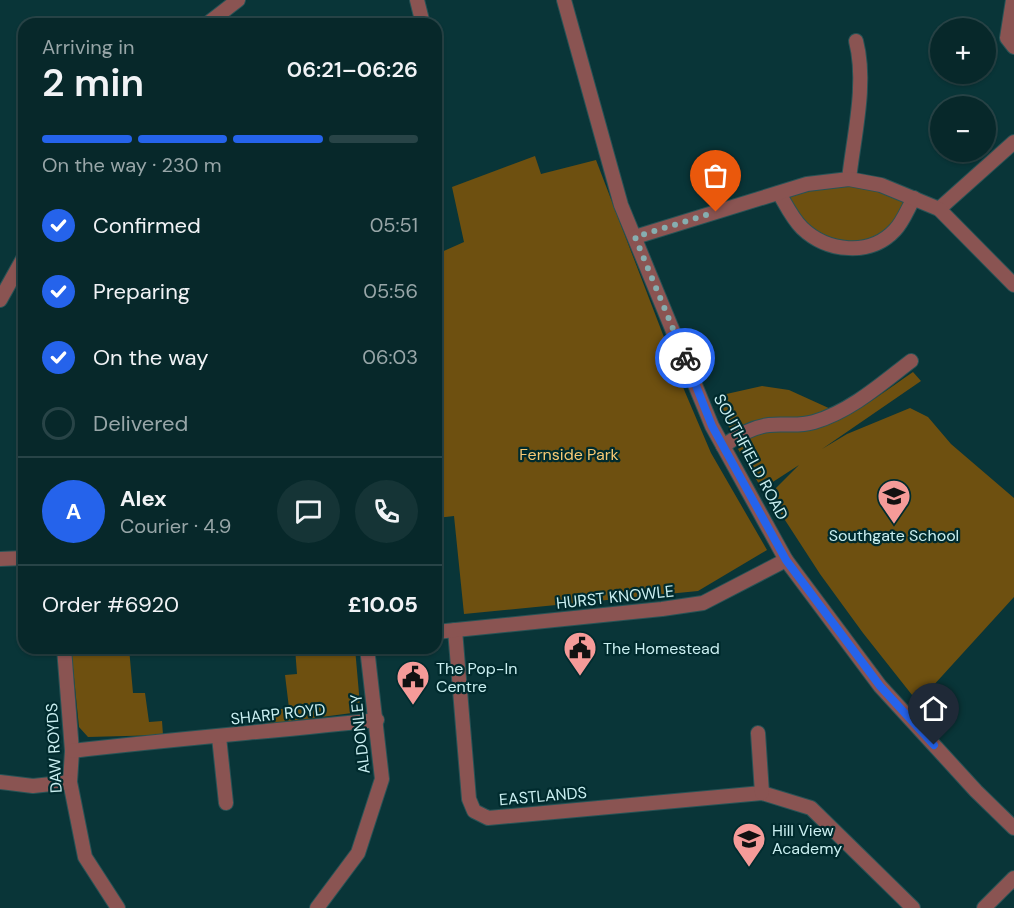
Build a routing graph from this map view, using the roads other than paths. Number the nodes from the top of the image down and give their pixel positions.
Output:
1 (238, 0) edge
2 (417, 0) edge
3 (564, 0) edge
4 (1013, 0) edge
5 (215, 18) edge
6 (422, 18) edge
7 (856, 41) dead end
8 (1014, 47) edge
9 (1014, 142) edge
10 (849, 179) junction
11 (779, 193) junction
12 (914, 198) junction
13 (939, 209) junction
14 (635, 237) junction
15 (18, 268) edge
16 (1014, 285) edge
17 (0, 300) edge
18 (911, 361) dead end
19 (723, 446) junction
20 (18, 558) edge
21 (0, 559) edge
22 (786, 560) junction
23 (455, 630) junction
24 (442, 631) edge
25 (64, 654) edge
26 (368, 654) edge
27 (377, 720) junction
28 (758, 733) dead end
29 (219, 737) junction
30 (72, 751) junction
31 (0, 782) edge
32 (70, 782) junction
33 (762, 793) junction
34 (225, 803) dead end
35 (1014, 828) edge
36 (1014, 878) edge
37 (118, 908) edge
38 (317, 908) edge
39 (914, 908) edge
40 (984, 908) edge

1 - 5 street
2 - 6 street
3 - 14 street, SOUTHFIELD ROAD
4 - 8 street
7 - 10 street
9 - 13 street
10 - 11 street
10 - 12 street
11 - 12 street
11 - 14 street
12 - 13 street
13 - 16 street
14 - 19 street, SOUTHFIELD ROAD
15 - 17 street
18 - 19 street
19 - 22 street, SOUTHFIELD ROAD
20 - 21 street
22 - 23 street, HURST KNOWLE
22 - 35 street, SOUTHFIELD ROAD
23 - 24 street, HURST KNOWLE
23 - 33 street, EASTLANDS
25 - 30 street, DAW ROYDS
26 - 27 street, ALDONLEY
27 - 29 street, SHARP ROYD
27 - 38 street, ALDONLEY
28 - 33 street
29 - 30 street, SHARP ROYD
29 - 34 street, SHARP ROYD
30 - 32 street, DAW ROYDS
31 - 32 street
32 - 37 street, DAW ROYDS
33 - 39 street, EASTLANDS
36 - 40 street

